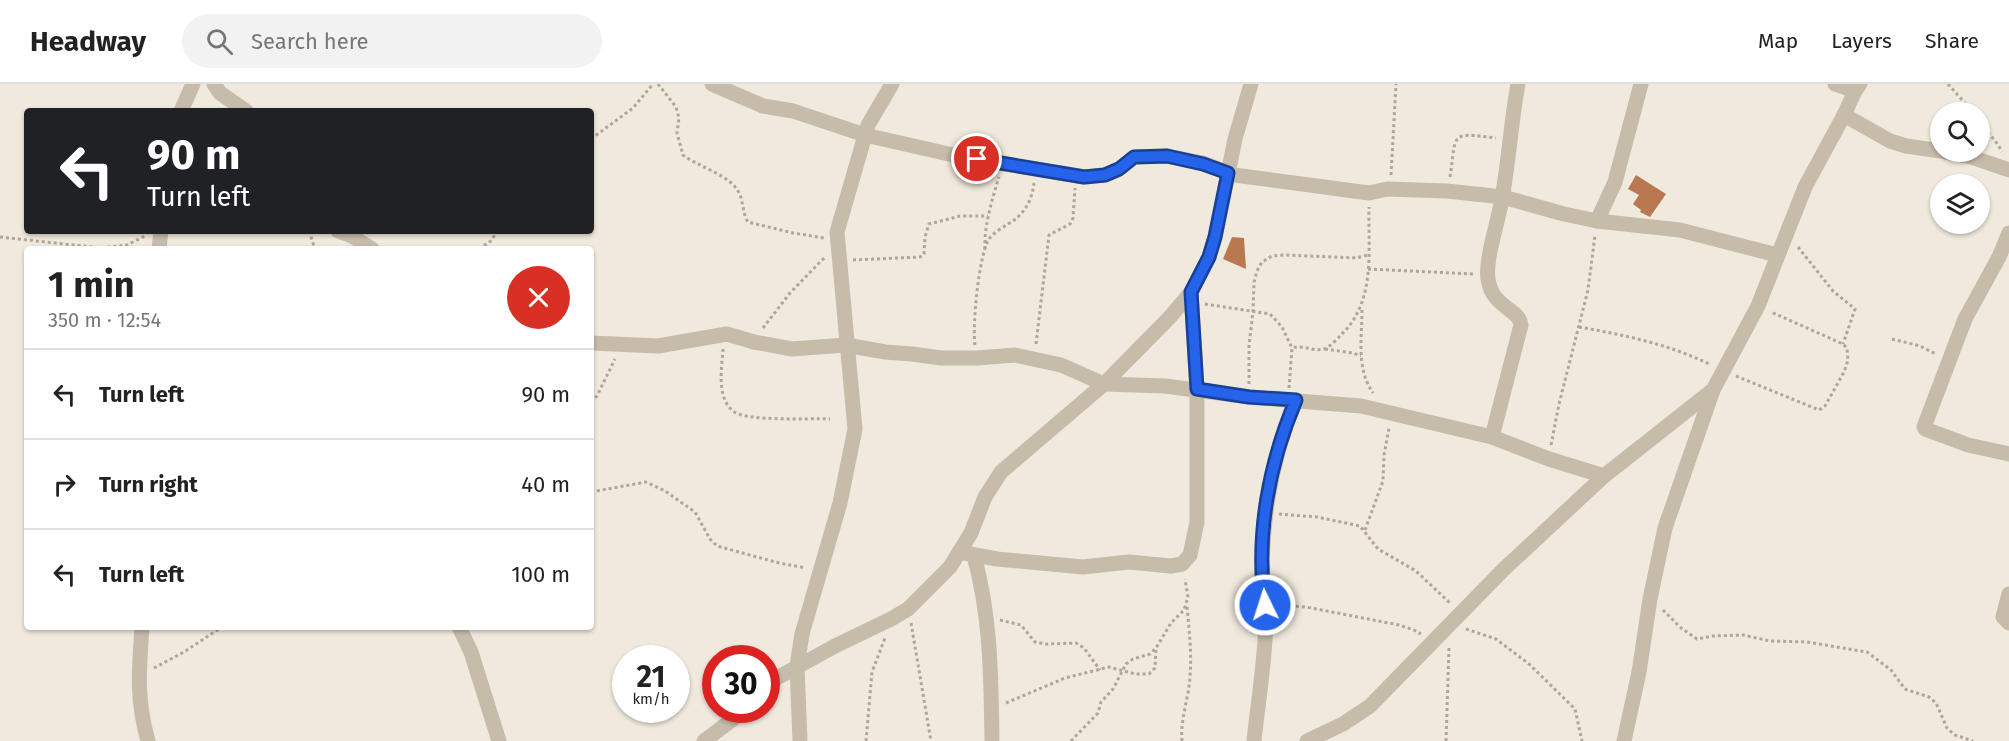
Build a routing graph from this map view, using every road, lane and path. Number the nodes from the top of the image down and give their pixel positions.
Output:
1 (193, 84) edge
2 (214, 84) edge
3 (653, 84) edge
4 (658, 84) edge
5 (712, 84) edge
6 (892, 84) edge
7 (1251, 84) edge
8 (1396, 84) edge
9 (1518, 84) edge
10 (1641, 84) edge
11 (1835, 84) edge
12 (1948, 84) edge
13 (1858, 87) edge
14 (1964, 102) edge
15 (182, 108) edge
16 (242, 108) edge
17 (1844, 115) junction
18 (865, 135) junction
19 (594, 137) edge
20 (1990, 137) edge
21 (1510, 140) junction
22 (1930, 149) edge
23 (1985, 162) edge
24 (1002, 163) junction
25 (1036, 169) junction
26 (2005, 169) edge
27 (1228, 174) junction
28 (1075, 175) junction
29 (1387, 189) junction
30 (1447, 191) junction
31 (1369, 193) junction
32 (1503, 197) junction
33 (988, 216) junction
34 (1597, 221) junction
35 (1787, 231) junction
36 (2009, 233) edge
37 (152, 234) edge
38 (346, 234) edge
39 (495, 234) edge
40 (0, 237) edge
41 (838, 240) junction
42 (82, 246) edge
43 (118, 246) edge
44 (367, 246) edge
45 (483, 246) edge
46 (985, 251) junction
47 (1368, 255) junction
48 (1777, 255) junction
49 (840, 260) junction
50 (1368, 269) junction
51 (1487, 276) junction
52 (1191, 297) junction
53 (1362, 305) junction
54 (1758, 306) junction
55 (1253, 312) junction
56 (1579, 327) junction
57 (723, 335) junction
58 (1892, 339) dead end
59 (754, 342) junction
60 (594, 343) edge
61 (622, 344) junction
62 (1843, 344) junction
63 (846, 345) junction
64 (1292, 348) junction
65 (1325, 349) junction
66 (1361, 356) junction
67 (977, 358) junction
68 (1035, 358) junction
69 (1949, 359) junction
70 (1724, 371) junction
71 (1104, 384) junction
72 (1197, 389) junction
73 (1713, 390) junction
74 (1249, 397) junction
75 (594, 399) edge
76 (1292, 400) junction
77 (1389, 412) junction
78 (830, 419) dead end
79 (1492, 437) junction
80 (2009, 454) edge
81 (1549, 459) junction
82 (1604, 476) junction
83 (594, 491) edge
84 (1266, 513) junction
85 (1365, 530) junction
86 (967, 554) junction
87 (1182, 564) junction
88 (819, 570) junction
89 (2009, 594) edge
90 (1650, 599) junction
91 (1187, 604) junction
92 (1265, 605) junction
93 (908, 609) junction
94 (987, 617) junction
95 (891, 620) junction
96 (1454, 621) junction
97 (2009, 623) edge
98 (142, 630) edge
99 (217, 630) edge
100 (460, 630) edge
101 (1433, 643) junction
102 (1156, 648) junction
103 (797, 666) junction
104 (1100, 670) junction
105 (1121, 670) junction
106 (139, 676) junction
107 (780, 676) edge
108 (992, 711) junction
109 (728, 723) edge
110 (148, 741) edge
111 (499, 741) edge
112 (704, 741) edge
113 (800, 741) edge
114 (866, 741) edge
115 (930, 741) edge
116 (992, 741) edge
117 (1071, 741) edge
118 (1182, 741) edge
119 (1254, 741) edge
120 (1307, 741) edge
121 (1446, 741) edge
122 (1582, 741) edge
123 (1623, 741) edge
124 (1973, 741) edge

1 - 15 street
2 - 16 street
3 - 19 path
4 - 41 path
5 - 18 street
6 - 18 street
7 - 27 street
8 - 29 path
9 - 21 street
10 - 34 street
11 - 13 street
12 - 14 path
13 - 17 street
17 - 22 street
17 - 35 street
18 - 24 street
18 - 41 street
20 - 26 path
21 - 30 path
21 - 32 street
23 - 26 street
24 - 25 street
24 - 33 path
25 - 28 street
25 - 46 path
27 - 28 street
27 - 31 street
27 - 52 street
28 - 68 path
29 - 30 street
29 - 31 street
30 - 32 street
31 - 47 path
32 - 34 street
32 - 51 street
33 - 46 path
33 - 49 path
34 - 48 street
34 - 56 path
35 - 48 street
35 - 62 path
36 - 69 street
37 - 43 path
38 - 44 street
39 - 45 path
40 - 42 path
41 - 49 street
46 - 67 path
47 - 50 path
47 - 55 path
48 - 54 street
49 - 59 path
49 - 63 street
50 - 51 path
50 - 53 path
51 - 79 street
52 - 55 path
52 - 71 street
52 - 72 street
53 - 65 path
53 - 66 path
54 - 62 path
54 - 70 street
55 - 64 path
55 - 74 path
56 - 70 path
56 - 81 path
57 - 59 street
57 - 61 street
57 - 78 path
58 - 69 path
59 - 63 street
60 - 61 street
61 - 75 path
62 - 70 path
63 - 67 street
63 - 88 street
64 - 65 path
64 - 76 path
65 - 66 path
66 - 77 path
67 - 68 street
68 - 71 street
69 - 80 street
70 - 73 street
71 - 72 street
71 - 86 street
72 - 74 street
72 - 87 street
73 - 82 street
73 - 90 street
74 - 76 street
76 - 77 street
76 - 84 street
77 - 79 street
77 - 85 path
79 - 81 street
81 - 82 street
82 - 96 street
83 - 88 path
84 - 85 path
84 - 92 street
85 - 96 path
86 - 87 street
86 - 93 street
86 - 94 street
87 - 91 path
88 - 103 street
89 - 97 street
90 - 123 street
90 - 124 path
91 - 102 path
91 - 118 path
92 - 101 path
92 - 119 street
93 - 95 street
93 - 115 path
94 - 104 path
94 - 108 street
95 - 103 street
95 - 114 path
96 - 101 street
96 - 121 path
96 - 122 path
98 - 106 street
99 - 106 path
100 - 111 street
101 - 120 street
102 - 105 path
102 - 105 path
103 - 107 street
103 - 113 street
104 - 105 path
104 - 108 path
105 - 117 path
106 - 110 street
108 - 116 street
109 - 112 street

